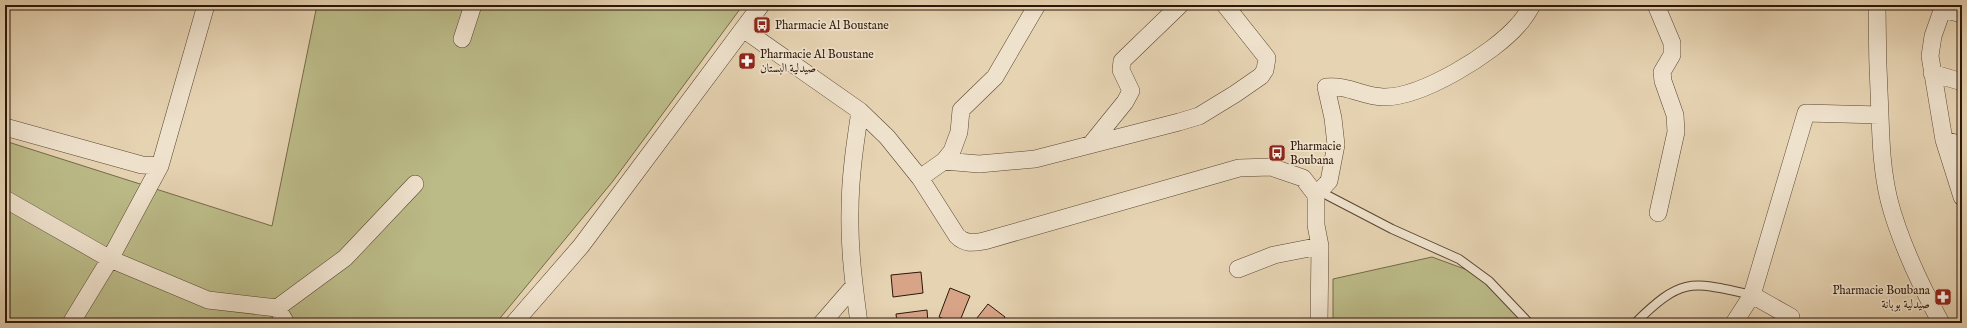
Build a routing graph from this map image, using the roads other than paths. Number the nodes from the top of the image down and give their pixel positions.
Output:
1 (206, 5) edge
2 (473, 5) edge
3 (761, 5) edge
4 (1037, 5) edge
5 (1180, 5) edge
6 (1225, 5) edge
7 (1532, 5) edge
8 (1656, 5) edge
9 (1877, 5) edge
10 (1943, 7) edge
11 (1962, 14) edge
12 (743, 29) junction
13 (462, 39) dead end
14 (1932, 73) junction
15 (1962, 82) edge
16 (860, 111) junction
17 (1880, 115) junction
18 (5, 127) edge
19 (1944, 140) junction
20 (1091, 144) junction
21 (1962, 145) edge
22 (944, 161) junction
23 (160, 166) junction
24 (920, 178) junction
25 (415, 184) dead end
26 (1318, 193) junction
27 (1962, 197) edge
28 (5, 199) edge
29 (1658, 213) dead end
30 (1320, 246) junction
31 (110, 259) junction
32 (1238, 269) dead end
33 (854, 286) junction
34 (1752, 295) junction
35 (277, 308) junction
36 (70, 323) edge
37 (286, 323) edge
38 (514, 323) edge
39 (822, 323) edge
40 (859, 323) edge
41 (1319, 323) edge
42 (1529, 323) edge
43 (1635, 323) edge
44 (1734, 323) edge
45 (1788, 323) edge
46 (1941, 323) edge

1 - 23 street
2 - 13 street
3 - 12 street
4 - 22 street
5 - 20 street
6 - 20 street
7 - 26 street
8 - 29 street
9 - 17 street
10 - 11 street
10 - 14 street
12 - 16 street
12 - 38 street
14 - 15 street
14 - 19 street
16 - 24 street
16 - 33 street
17 - 34 street
17 - 46 street
18 - 23 street
19 - 21 street
19 - 27 street
20 - 22 street
22 - 24 street
23 - 31 street
24 - 26 street
25 - 35 street
26 - 30 street
26 - 42 lane
28 - 31 street
30 - 32 street
30 - 41 street
31 - 35 street
31 - 36 street
33 - 39 street
33 - 40 street
34 - 43 lane
34 - 44 street
34 - 45 street
35 - 37 street

